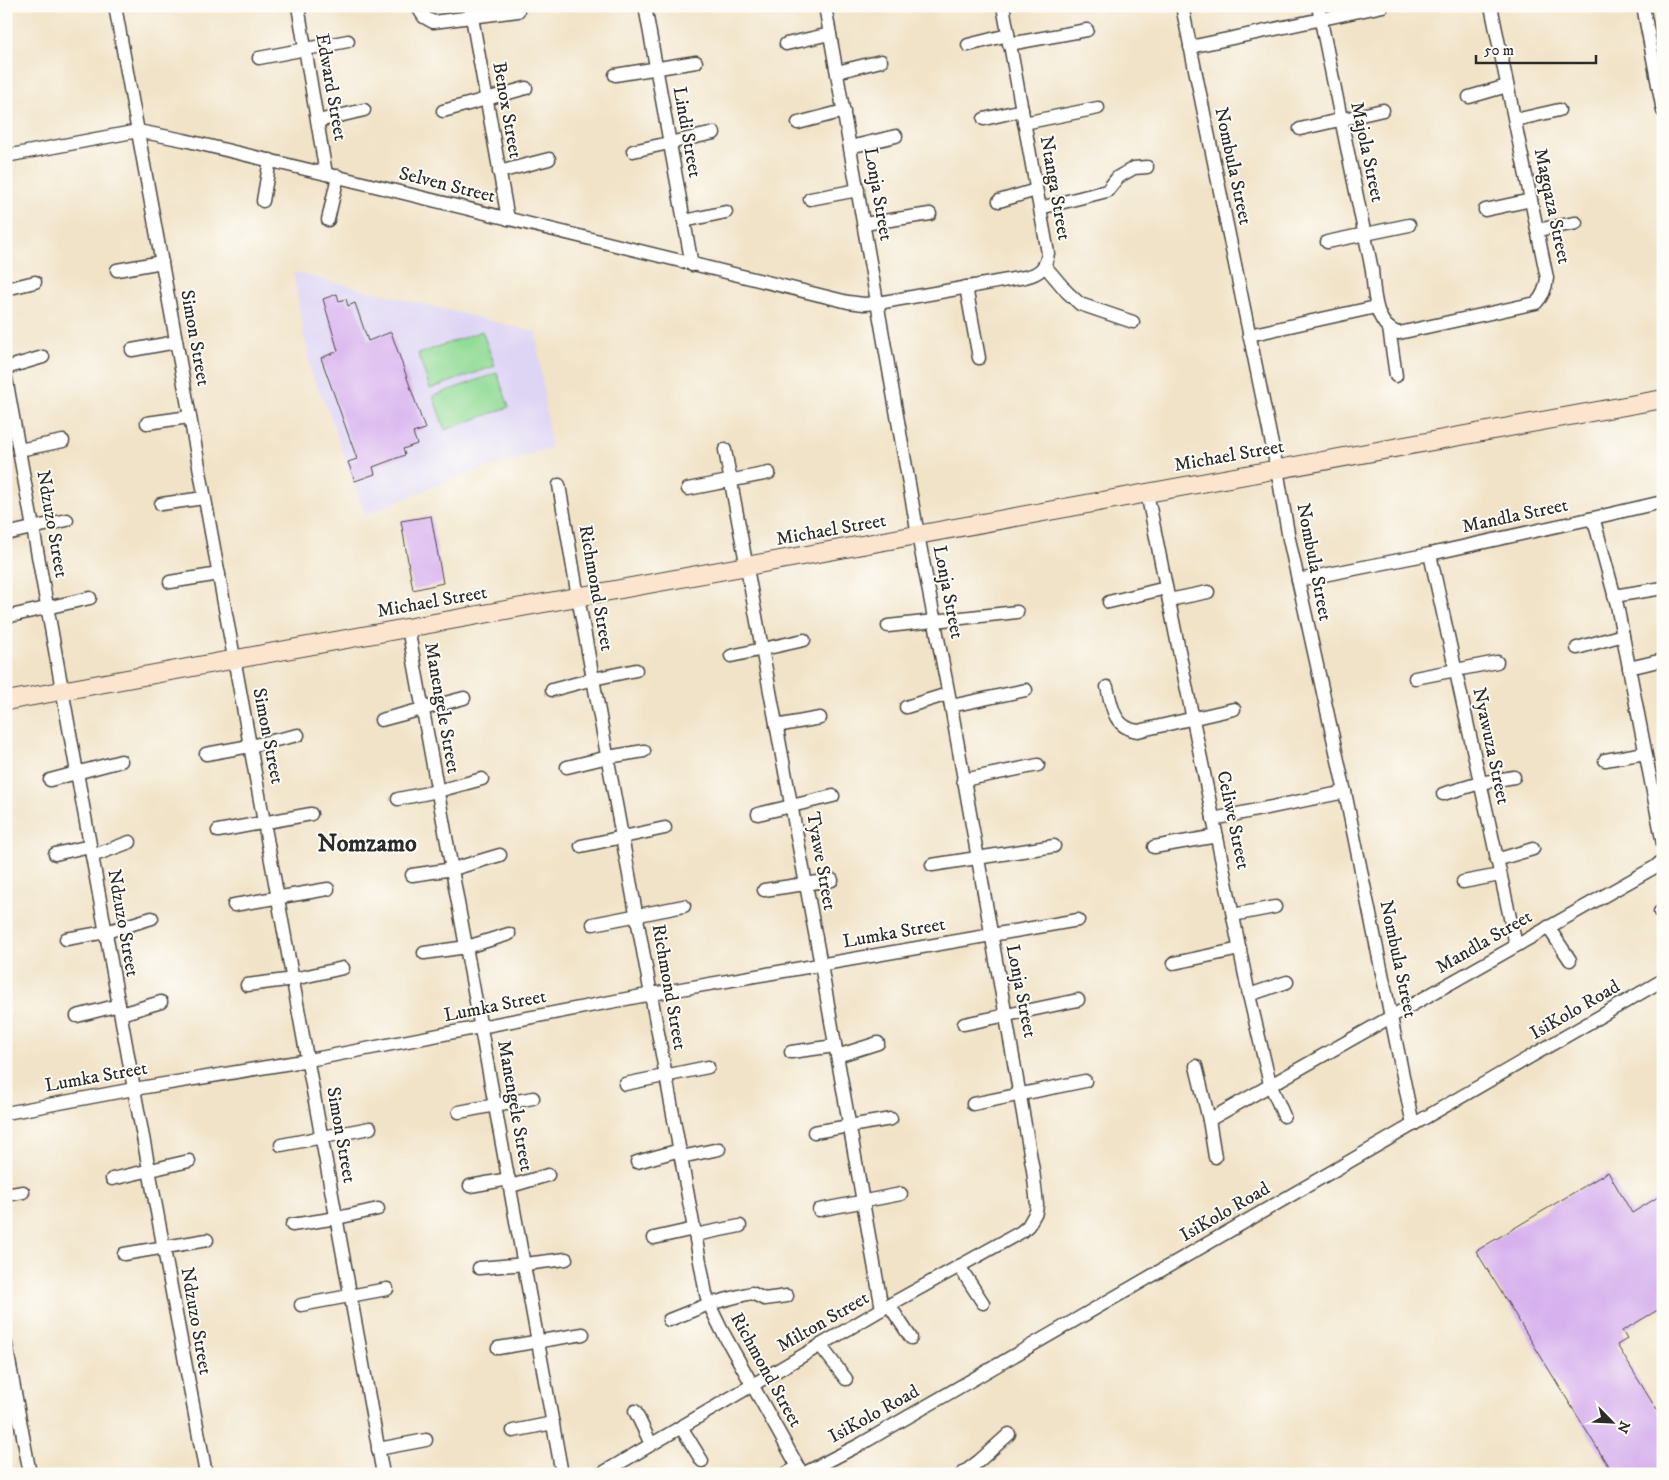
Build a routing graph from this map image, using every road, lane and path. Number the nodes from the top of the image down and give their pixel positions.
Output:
1 (115, 6) edge
2 (298, 6) edge
3 (417, 6) edge
4 (645, 6) edge
5 (825, 6) edge
6 (1003, 6) edge
7 (1182, 6) edge
8 (1318, 6) edge
9 (1383, 6) edge
10 (1491, 6) edge
11 (1642, 6) edge
12 (518, 11) dead end
13 (471, 12) edge
14 (1321, 20) junction
15 (1087, 30) dead end
16 (830, 34) junction
17 (1009, 39) junction
18 (348, 41) dead end
19 (786, 44) dead end
20 (968, 45) dead end
21 (1190, 47) junction
22 (305, 49) junction
23 (259, 58) dead end
24 (881, 60) dead end
25 (696, 62) dead end
26 (656, 68) junction
27 (837, 72) junction
28 (615, 75) dead end
29 (1507, 86) junction
30 (526, 88) dead end
31 (1469, 97) dead end
32 (486, 100) junction
33 (1098, 108) dead end
34 (364, 110) dead end
35 (1022, 110) junction
36 (1383, 110) dead end
37 (1559, 110) dead end
38 (443, 111) dead end
39 (844, 111) junction
40 (1663, 111) edge
41 (984, 119) dead end
42 (1342, 120) junction
43 (1515, 120) junction
44 (318, 122) junction
45 (798, 123) dead end
46 (1024, 123) junction
47 (1300, 129) dead end
48 (138, 131) junction
49 (714, 133) dead end
50 (896, 136) dead end
51 (669, 143) junction
52 (850, 147) junction
53 (633, 150) dead end
54 (6, 156) edge
55 (549, 159) dead end
56 (270, 160) junction
57 (1147, 167) dead end
58 (499, 172) junction
59 (332, 175) junction
60 (858, 190) junction
61 (1036, 190) junction
62 (810, 199) dead end
63 (999, 200) dead end
64 (1531, 200) junction
65 (263, 201) dead end
66 (1040, 208) junction
67 (1485, 210) dead end
68 (726, 212) dead end
69 (930, 214) dead end
70 (508, 219) junction
71 (328, 220) dead end
72 (684, 221) junction
73 (1576, 223) dead end
74 (864, 224) junction
75 (1409, 225) dead end
76 (1537, 230) junction
77 (1365, 234) junction
78 (1327, 242) dead end
79 (162, 262) junction
80 (692, 265) junction
81 (1045, 266) junction
82 (117, 270) dead end
83 (35, 282) dead end
84 (966, 287) junction
85 (6, 288) edge
86 (878, 303) junction
87 (1376, 307) junction
88 (1134, 322) dead end
89 (1394, 331) junction
90 (1249, 335) junction
91 (176, 342) junction
92 (132, 350) dead end
93 (43, 358) dead end
94 (979, 358) dead end
95 (6, 368) edge
96 (1396, 376) dead end
97 (6, 378) edge
98 (1663, 399) edge
99 (189, 416) junction
100 (147, 422) dead end
101 (63, 441) dead end
102 (19, 450) junction
103 (725, 450) dead end
104 (1277, 469) junction
105 (769, 473) dead end
106 (731, 481) junction
107 (559, 485) dead end
108 (688, 490) dead end
109 (1147, 492) junction
110 (204, 498) junction
111 (1658, 503) dead end
112 (161, 504) dead end
113 (1589, 519) junction
114 (67, 520) dead end
115 (33, 528) junction
116 (6, 534) edge
117 (918, 535) junction
118 (1430, 554) junction
119 (747, 566) junction
120 (219, 574) junction
121 (1298, 580) junction
122 (170, 582) dead end
123 (1663, 588) edge
124 (1208, 592) dead end
125 (1168, 594) junction
126 (1614, 596) junction
127 (578, 597) junction
128 (90, 598) dead end
129 (1109, 602) dead end
130 (48, 609) junction
131 (1017, 612) dead end
132 (6, 617) edge
133 (934, 622) junction
134 (888, 626) dead end
135 (408, 628) junction
136 (1623, 635) junction
137 (804, 640) dead end
138 (1577, 648) dead end
139 (762, 649) junction
140 (731, 656) dead end
141 (234, 659) junction
142 (1663, 660) edge
143 (1497, 662) dead end
144 (1629, 668) junction
145 (636, 670) dead end
146 (1455, 670) junction
147 (1416, 678) dead end
148 (593, 679) junction
149 (1106, 687) dead end
150 (63, 690) junction
151 (552, 690) dead end
152 (1026, 690) dead end
153 (464, 698) dead end
154 (949, 700) junction
155 (6, 701) edge
156 (906, 707) dead end
157 (423, 708) junction
158 (1234, 709) dead end
159 (820, 718) dead end
160 (1193, 719) junction
161 (380, 720) dead end
162 (776, 726) junction
163 (298, 735) dead end
164 (250, 746) junction
165 (644, 751) dead end
166 (1645, 753) junction
167 (206, 754) dead end
168 (608, 757) junction
169 (1605, 760) dead end
170 (122, 762) dead end
171 (1038, 766) dead end
172 (567, 767) dead end
173 (77, 772) junction
174 (1514, 777) dead end
175 (482, 779) dead end
176 (50, 780) dead end
177 (963, 780) junction
178 (1657, 782) edge
179 (1480, 783) junction
180 (438, 792) junction
181 (1345, 792) junction
182 (1443, 794) dead end
183 (833, 796) dead end
184 (398, 799) dead end
185 (791, 806) junction
186 (311, 814) dead end
187 (758, 814) dead end
188 (1213, 819) junction
189 (265, 822) junction
190 (1661, 825) edge
191 (665, 828) dead end
192 (218, 831) dead end
193 (1217, 836) junction
194 (622, 837) junction
195 (130, 842) dead end
196 (1663, 844) edge
197 (581, 846) dead end
198 (1054, 846) dead end
199 (1154, 847) dead end
200 (1533, 848) dead end
201 (91, 851) junction
202 (55, 854) dead end
203 (500, 855) dead end
204 (977, 858) junction
205 (1496, 860) junction
206 (1663, 860) edge
207 (932, 865) dead end
208 (453, 869) junction
209 (1500, 875) junction
210 (412, 876) dead end
211 (832, 880) dead end
212 (1462, 882) dead end
213 (806, 884) junction
214 (328, 889) dead end
215 (764, 890) dead end
216 (278, 897) junction
217 (234, 905) dead end
218 (684, 906) dead end
219 (1275, 907) dead end
220 (637, 915) junction
221 (1233, 916) junction
222 (152, 918) dead end
223 (1078, 920) dead end
224 (593, 924) dead end
225 (1548, 927) junction
226 (106, 932) junction
227 (509, 934) dead end
228 (991, 936) junction
229 (66, 939) dead end
230 (1516, 946) junction
231 (467, 947) junction
232 (1240, 949) junction
233 (424, 953) dead end
234 (1570, 960) dead end
235 (1174, 963) dead end
236 (821, 965) junction
237 (344, 968) dead end
238 (294, 979) junction
239 (1663, 980) edge
240 (1287, 982) dead end
241 (248, 985) dead end
242 (652, 994) junction
243 (1249, 995) junction
244 (1078, 1000) dead end
245 (161, 1002) dead end
246 (120, 1009) junction
247 (1007, 1014) junction
248 (77, 1016) dead end
249 (1391, 1017) junction
250 (964, 1024) dead end
251 (482, 1028) junction
252 (878, 1043) dead end
253 (836, 1051) junction
254 (791, 1052) dead end
255 (309, 1060) junction
256 (1196, 1066) dead end
257 (708, 1067) dead end
258 (666, 1074) junction
259 (1085, 1081) dead end
260 (625, 1084) dead end
261 (1270, 1084) junction
262 (134, 1089) junction
263 (1020, 1094) junction
264 (533, 1098) dead end
265 (973, 1104) dead end
266 (496, 1105) junction
267 (459, 1112) dead end
268 (6, 1113) edge
269 (1284, 1116) dead end
270 (891, 1119) dead end
271 (1210, 1120) junction
272 (1413, 1125) junction
273 (849, 1126) junction
274 (370, 1128) dead end
275 (814, 1132) dead end
276 (323, 1138) junction
277 (281, 1145) dead end
278 (719, 1149) dead end
279 (680, 1153) junction
280 (1215, 1157) dead end
281 (189, 1162) dead end
282 (637, 1162) dead end
283 (149, 1170) junction
284 (548, 1176) dead end
285 (112, 1179) dead end
286 (510, 1182) junction
287 (1036, 1185) joint
288 (470, 1186) dead end
289 (23, 1192) dead end
290 (901, 1194) dead end
291 (6, 1195) edge
292 (862, 1201) junction
293 (378, 1209) dead end
294 (819, 1210) dead end
295 (337, 1218) junction
296 (292, 1224) dead end
297 (740, 1226) dead end
298 (695, 1232) junction
299 (654, 1238) dead end
300 (207, 1240) dead end
301 (164, 1246) junction
302 (124, 1254) dead end
303 (566, 1259) dead end
304 (525, 1264) junction
305 (959, 1266) junction
306 (479, 1268) dead end
307 (387, 1289) dead end
308 (351, 1295) junction
309 (787, 1296) dead end
310 (983, 1303) dead end
311 (709, 1304) junction
312 (301, 1305) dead end
313 (886, 1307) junction
314 (669, 1320) dead end
315 (583, 1334) dead end
316 (911, 1338) dead end
317 (539, 1342) junction
318 (6, 1344) edge
319 (820, 1346) junction
320 (498, 1348) dead end
321 (846, 1379) dead end
322 (754, 1385) junction
323 (635, 1411) dead end
324 (553, 1422) junction
325 (681, 1427) junction
326 (513, 1431) dead end
327 (1009, 1434) dead end
328 (426, 1440) dead end
329 (651, 1444) junction
330 (378, 1449) junction
331 (702, 1461) dead end
332 (801, 1471) edge
333 (30, 1474) edge
334 (206, 1474) edge
335 (383, 1474) edge
336 (562, 1474) edge
337 (601, 1474) edge
338 (785, 1474) edge
339 (962, 1474) edge

1 - 48 street, Simon Street
2 - 22 street, Edward Street
3 - 13 street
4 - 26 street, Lindi Street
5 - 16 street, Lonja Street
6 - 17 street, Ntanga Street
7 - 21 street, Nombula Street
8 - 14 street, Majola Street
9 - 14 street
10 - 29 street, Magqaza Street
11 - 40 street
12 - 13 street
13 - 32 street, Benox Street
14 - 21 street
14 - 42 street, Majola Street
15 - 17 street
16 - 19 street
16 - 27 street, Lonja Street
17 - 20 street
17 - 35 street, Ntanga Street
18 - 22 street
21 - 90 street, Nombula Street
22 - 23 street
22 - 44 street, Edward Street
24 - 27 street
25 - 26 street
26 - 28 street
26 - 51 street, Lindi Street
27 - 39 street, Lonja Street
29 - 31 street
29 - 43 street, Magqaza Street
30 - 32 street
32 - 38 street
32 - 58 street, Benox Street
33 - 46 street
34 - 44 street
35 - 41 street
35 - 46 street, Ntanga Street
36 - 42 street
37 - 43 street
39 - 45 street
39 - 52 street, Lonja Street
42 - 47 street
42 - 77 street, Majola Street
43 - 64 street, Magqaza Street
44 - 59 street, Edward Street
46 - 61 street, Ntanga Street
48 - 54 street, Selven Street
48 - 56 street, Selven Street
48 - 79 street, Simon Street
49 - 51 street
50 - 52 street
51 - 53 street
51 - 72 street, Lindi Street
52 - 60 street, Lonja Street
55 - 58 street
56 - 59 street, Selven Street
56 - 65 street
57 - 66 street
58 - 70 street, Benox Street
59 - 70 street, Selven Street
59 - 71 street
60 - 62 street
60 - 74 street, Lonja Street
61 - 63 street
61 - 66 street, Ntanga Street
64 - 67 street
64 - 76 street, Magqaza Street
66 - 81 street, Ntanga Street
68 - 72 street
69 - 74 street
70 - 80 street, Selven Street
72 - 80 street, Lindi Street
73 - 76 street
74 - 86 street, Lonja Street
75 - 77 street
76 - 89 street, Magqaza Street
77 - 78 street
77 - 87 street, Majola Street
79 - 82 street
79 - 91 street, Simon Street
80 - 86 street, Selven Street
81 - 84 street, Ntanga Street
81 - 88 street
83 - 85 street
84 - 86 street, Ntanga Street
84 - 94 street
86 - 117 street, Lonja Street
87 - 89 street, Majola Street
87 - 90 street
89 - 96 street
90 - 104 street, Nombula Street
91 - 92 street
91 - 99 street, Simon Street
93 - 95 street
97 - 102 street, Ndzuzo Street
98 - 104 street, Michael Street
99 - 100 street
99 - 110 street, Simon Street
101 - 102 street
102 - 115 street, Ndzuzo Street
103 - 106 street, Tyawe Street
104 - 109 street, Michael Street
104 - 121 street, Nombula Street
105 - 106 street
106 - 108 street
106 - 119 street, Tyawe Street
107 - 127 street, Richmond Street
109 - 117 street, Michael Street
109 - 125 street, Celiwe Street
110 - 112 street
110 - 120 street, Simon Street
111 - 113 street
113 - 118 street, Mandla Street
113 - 126 street, Mandla Street
114 - 115 street
115 - 116 street
115 - 130 street, Ndzuzo Street
117 - 119 street, Michael Street
117 - 133 street, Lonja Street
118 - 121 street, Mandla Street
118 - 146 street, Nyawuza Street
119 - 127 street, Michael Street
119 - 139 street, Tyawe Street
120 - 122 street
120 - 141 street, Simon Street
121 - 181 street, Nombula Street
123 - 126 street
124 - 125 street
125 - 129 street
125 - 160 street, Celiwe Street
126 - 136 street, Mandla Street
127 - 135 street, Michael Street
127 - 148 street, Richmond Street
128 - 130 street
130 - 132 street
130 - 150 street, Ndzuzo Street
131 - 133 street
133 - 134 street
133 - 154 street, Lonja Street
135 - 141 street, Michael Street
135 - 157 street, Manengele Street
136 - 138 street
136 - 144 street, Mandla Street
137 - 139 street
139 - 140 street
139 - 162 street, Tyawe Street
141 - 150 street, Michael Street
141 - 164 street, Simon Street
142 - 144 street
143 - 146 street
144 - 166 street, Mandla Street
145 - 148 street
146 - 147 street
146 - 179 street, Nyawuza Street
148 - 151 street
148 - 168 street, Richmond Street
149 - 160 street
150 - 155 street, Michael Street
150 - 173 street, Ndzuzo Street
152 - 154 street
153 - 157 street
154 - 156 street
154 - 177 street, Lonja Street
157 - 161 street
157 - 180 street, Manengele Street
158 - 160 street
159 - 162 street
160 - 188 street, Celiwe Street
162 - 185 street, Tyawe Street
163 - 164 street
164 - 167 street
164 - 189 street, Simon Street
165 - 168 street
166 - 169 street
166 - 178 street, Mandla Street
168 - 172 street
168 - 194 street, Richmond Street
170 - 173 street
171 - 177 street
173 - 176 street
173 - 201 street, Ndzuzo Street
174 - 179 street
175 - 180 street
177 - 204 street, Lonja Street
178 - 190 street, Mandla Street
179 - 182 street
179 - 205 street, Nyawuza Street
180 - 184 street
180 - 208 street, Manengele Street
181 - 188 street
181 - 249 street, Nombula Street
183 - 185 street
185 - 187 street
185 - 213 street, Tyawe Street
186 - 189 street
188 - 193 street, Celiwe Street
189 - 192 street
189 - 216 street, Simon Street
190 - 196 street, Mandla Street
191 - 194 street
193 - 199 street
193 - 221 street, Celiwe Street
194 - 197 street
194 - 220 street, Richmond Street
195 - 201 street
198 - 204 street
200 - 205 street
201 - 202 street
201 - 226 street, Ndzuzo Street
203 - 208 street
204 - 207 street
204 - 228 street, Lonja Street
205 - 209 street, Nyawuza Street
206 - 225 street, Mandla Street
208 - 210 street
208 - 231 street, Manengele Street
209 - 212 street
209 - 230 street, Nyawuza Street
211 - 213 street
213 - 215 street
213 - 236 street, Tyawe Street
214 - 216 street
216 - 217 street
216 - 238 street, Simon Street
218 - 220 street
219 - 221 street
220 - 224 street
220 - 242 street, Richmond Street
221 - 232 street, Celiwe Street
222 - 226 street
223 - 228 street, Lumka Street
225 - 230 street, Mandla Street
225 - 234 street
226 - 229 street
226 - 246 street, Ndzuzo Street
227 - 231 street
228 - 236 street, Lumka Street
228 - 247 street, Lonja Street
230 - 249 street, Mandla Street
231 - 233 street
231 - 251 street, Manengele Street
232 - 235 street
232 - 243 street, Celiwe Street
236 - 242 street, Lumka Street
236 - 253 street, Tyawe Street
237 - 238 street
238 - 241 street
238 - 255 street, Simon Street
239 - 272 street, IsiKolo Road
240 - 243 street
242 - 251 street, Lumka Street
242 - 258 street, Richmond Street
243 - 261 street, Celiwe Street
244 - 247 street
245 - 246 street
246 - 248 street
246 - 262 street, Ndzuzo Street
247 - 250 street
247 - 263 street, Lonja Street
249 - 261 street, Mandla Street
249 - 272 street, Nombula Street
251 - 255 street, Lumka Street
251 - 266 street, Manengele Street
252 - 253 street
253 - 254 street
253 - 273 street, Tyawe Street
255 - 262 street, Lumka Street
255 - 276 street, Simon Street
256 - 271 street
257 - 258 street
258 - 260 street
258 - 279 street, Richmond Street
259 - 263 street
261 - 269 street, Celiwe Street
261 - 271 street
262 - 268 street, Lumka Street
262 - 283 street, Ndzuzo Street
263 - 265 street
263 - 287 street, Lonja Street
264 - 266 street
266 - 267 street
266 - 286 street, Manengele Street
270 - 273 street
271 - 280 street
272 - 332 street, IsiKolo Road
273 - 275 street
273 - 292 street, Tyawe Street
274 - 276 street
276 - 277 street
276 - 295 street, Simon Street
278 - 279 street
279 - 282 street
279 - 298 street, Richmond Street
281 - 283 street
283 - 285 street
283 - 301 street, Ndzuzo Street
284 - 286 street
286 - 288 street
286 - 304 street, Manengele Street
287 - 305 street, Milton Street
289 - 291 street
290 - 292 street
292 - 294 street
292 - 313 street, Tyawe Street
293 - 295 street
295 - 296 street
295 - 308 street, Simon Street
297 - 298 street
298 - 299 street
298 - 311 street, Richmond Street
300 - 301 street
301 - 302 street
301 - 334 street, Ndzuzo Street
303 - 304 street
304 - 306 street
304 - 317 street, Manengele Street
305 - 310 street
305 - 313 street, Milton Street
307 - 308 street
308 - 312 street
308 - 330 street, Simon Street
309 - 311 street
311 - 314 street
311 - 322 street, Richmond Street
313 - 316 street
313 - 319 street, Milton Street
315 - 317 street
317 - 320 street
317 - 324 street, Manengele Street
318 - 333 street
319 - 321 street
319 - 322 street, Milton Street
322 - 325 street, Milton Street
322 - 332 street, Richmond Street
323 - 329 street
324 - 326 street
324 - 336 street, Manengele Street
325 - 329 street, Milton Street
325 - 331 street
327 - 339 street
328 - 330 street
329 - 337 street, Milton Street
330 - 335 street, Simon Street
332 - 338 street, IsiKolo Road

